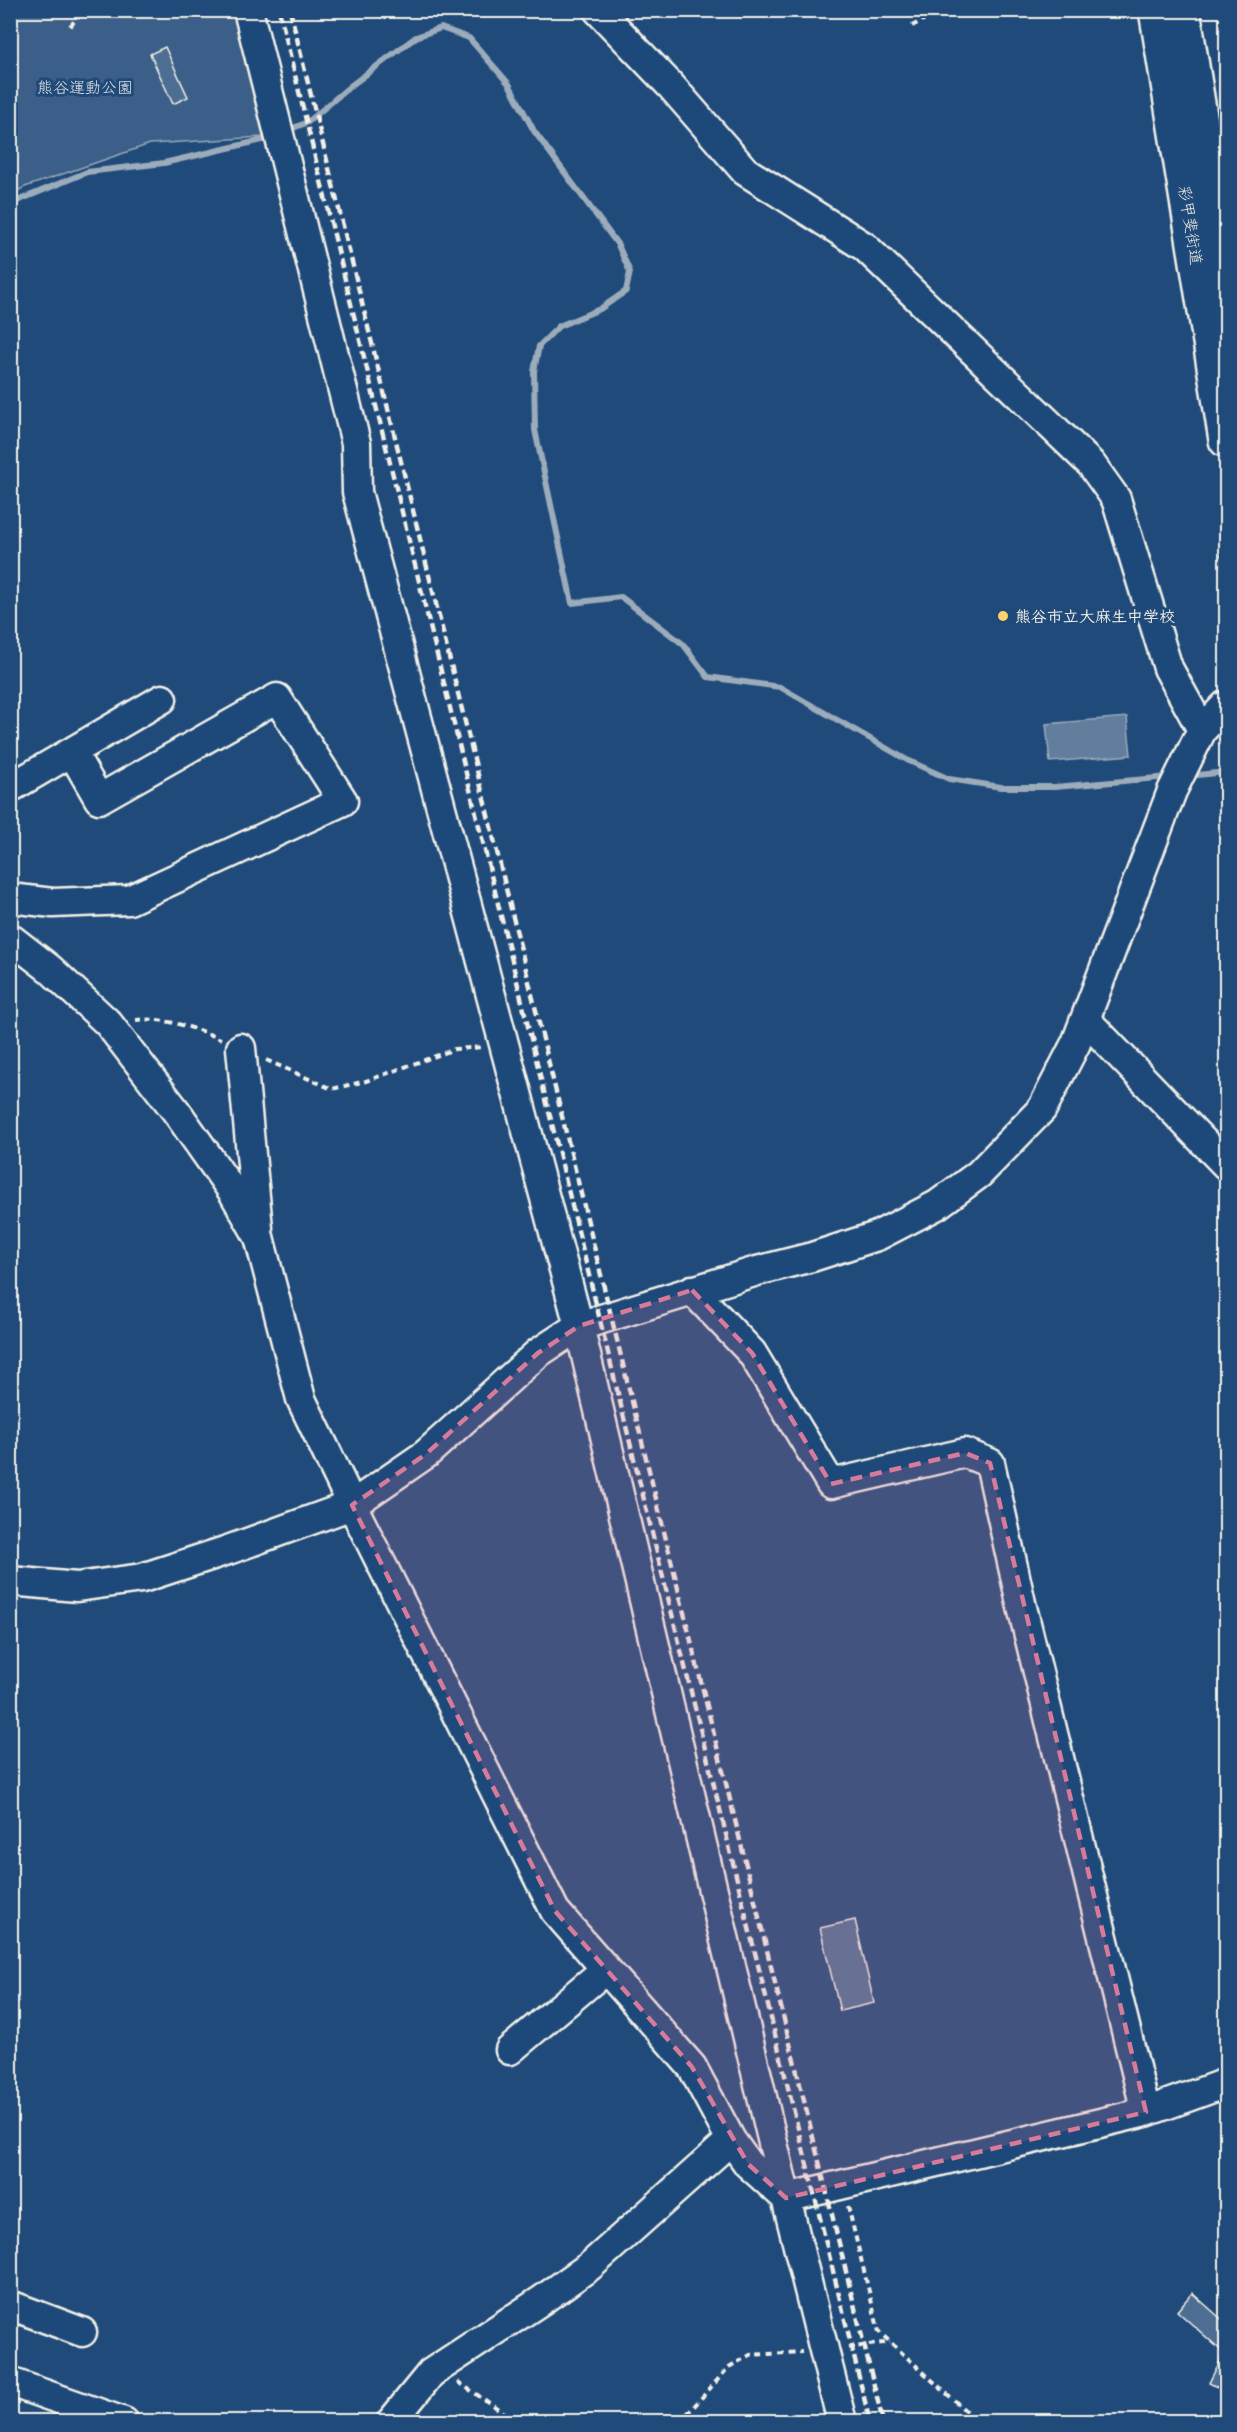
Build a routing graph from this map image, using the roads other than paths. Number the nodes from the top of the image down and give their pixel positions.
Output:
1 (248, 10) edge
2 (598, 10) edge
3 (1156, 10) edge
4 (1183, 10) edge
5 (1227, 277) edge
6 (1227, 440) edge
7 (162, 699) dead end
8 (1227, 705) edge
9 (1202, 730) junction
10 (72, 752) junction
11 (10, 788) edge
12 (10, 898) edge
13 (10, 938) edge
14 (1085, 1018) junction
15 (241, 1048) road end
16 (1227, 1165) edge
17 (259, 1238) junction
18 (692, 1290) junction
19 (579, 1326) junction
20 (352, 1505) junction
21 (10, 1581) edge
22 (606, 1969) junction
23 (510, 2050) dead end
24 (1227, 2083) edge
25 (1146, 2112) junction
26 (731, 2140) junction
27 (786, 2198) junction
28 (10, 2305) edge
29 (82, 2332) dead end
30 (10, 2382) edge
31 (124, 2421) edge
32 (391, 2421) edge
33 (842, 2421) edge

1 - 19 street
2 - 9 street
3 - 6 highway, 彩甲斐街道
4 - 5 highway, 彩甲斐街道
7 - 10 street
8 - 9 street
9 - 14 street
10 - 11 street
10 - 12 street
13 - 17 street
14 - 16 street
14 - 18 street
15 - 17 street
17 - 20 street
18 - 19 street
18 - 25 street
19 - 20 street
19 - 27 street
20 - 21 street
20 - 22 street
22 - 23 street
22 - 26 street
24 - 25 street
25 - 27 street
26 - 27 street
26 - 32 street
27 - 33 street
28 - 29 street
30 - 31 street

